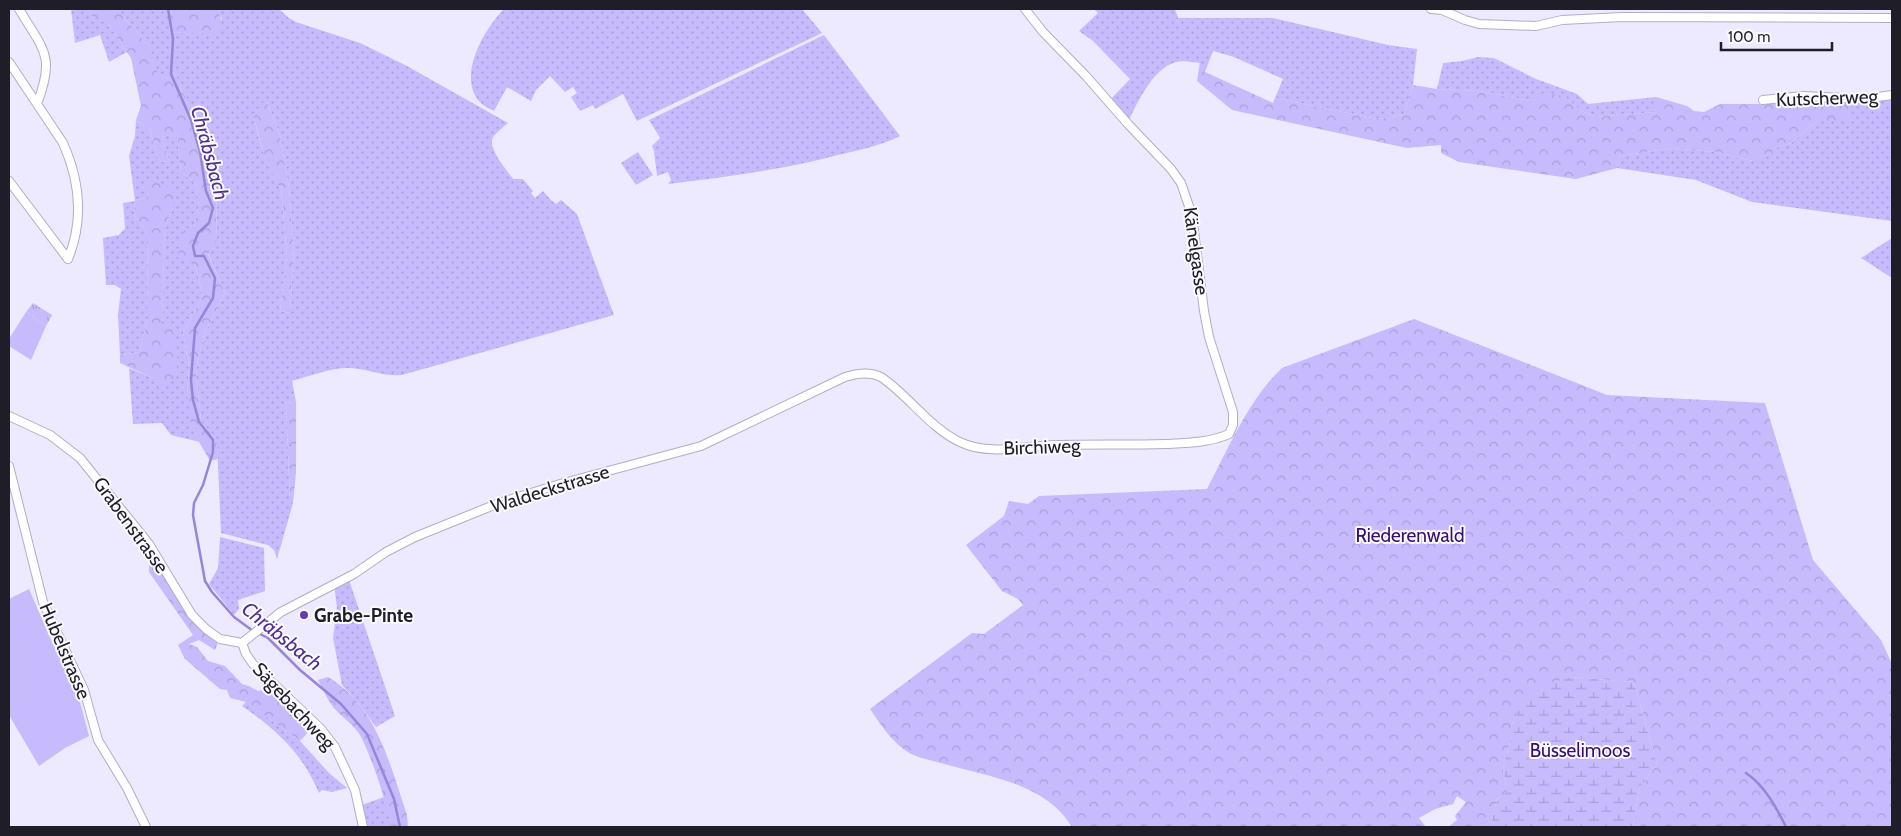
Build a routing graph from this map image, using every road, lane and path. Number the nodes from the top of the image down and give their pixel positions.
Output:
1 (19, 9) edge
2 (1025, 9) edge
3 (1431, 9) edge
4 (1892, 18) edge
5 (9, 62) edge
6 (1892, 95) edge
7 (1762, 100) dead end
8 (38, 104) junction
9 (9, 181) edge
10 (875, 374) joint
11 (9, 416) edge
12 (1231, 431) joint
13 (9, 466) edge
14 (242, 643) junction
15 (146, 827) edge
16 (363, 827) edge

1 - 8 street
2 - 12 street, Känelgasse
3 - 4 street
5 - 8 street
6 - 7 street, Kutscherweg
8 - 9 street
10 - 12 street, Birchiweg
10 - 14 street, Waldeckstrasse
11 - 14 street, Grabenstrasse
13 - 15 street, Hubelstrasse
14 - 16 street, Sägebachweg

